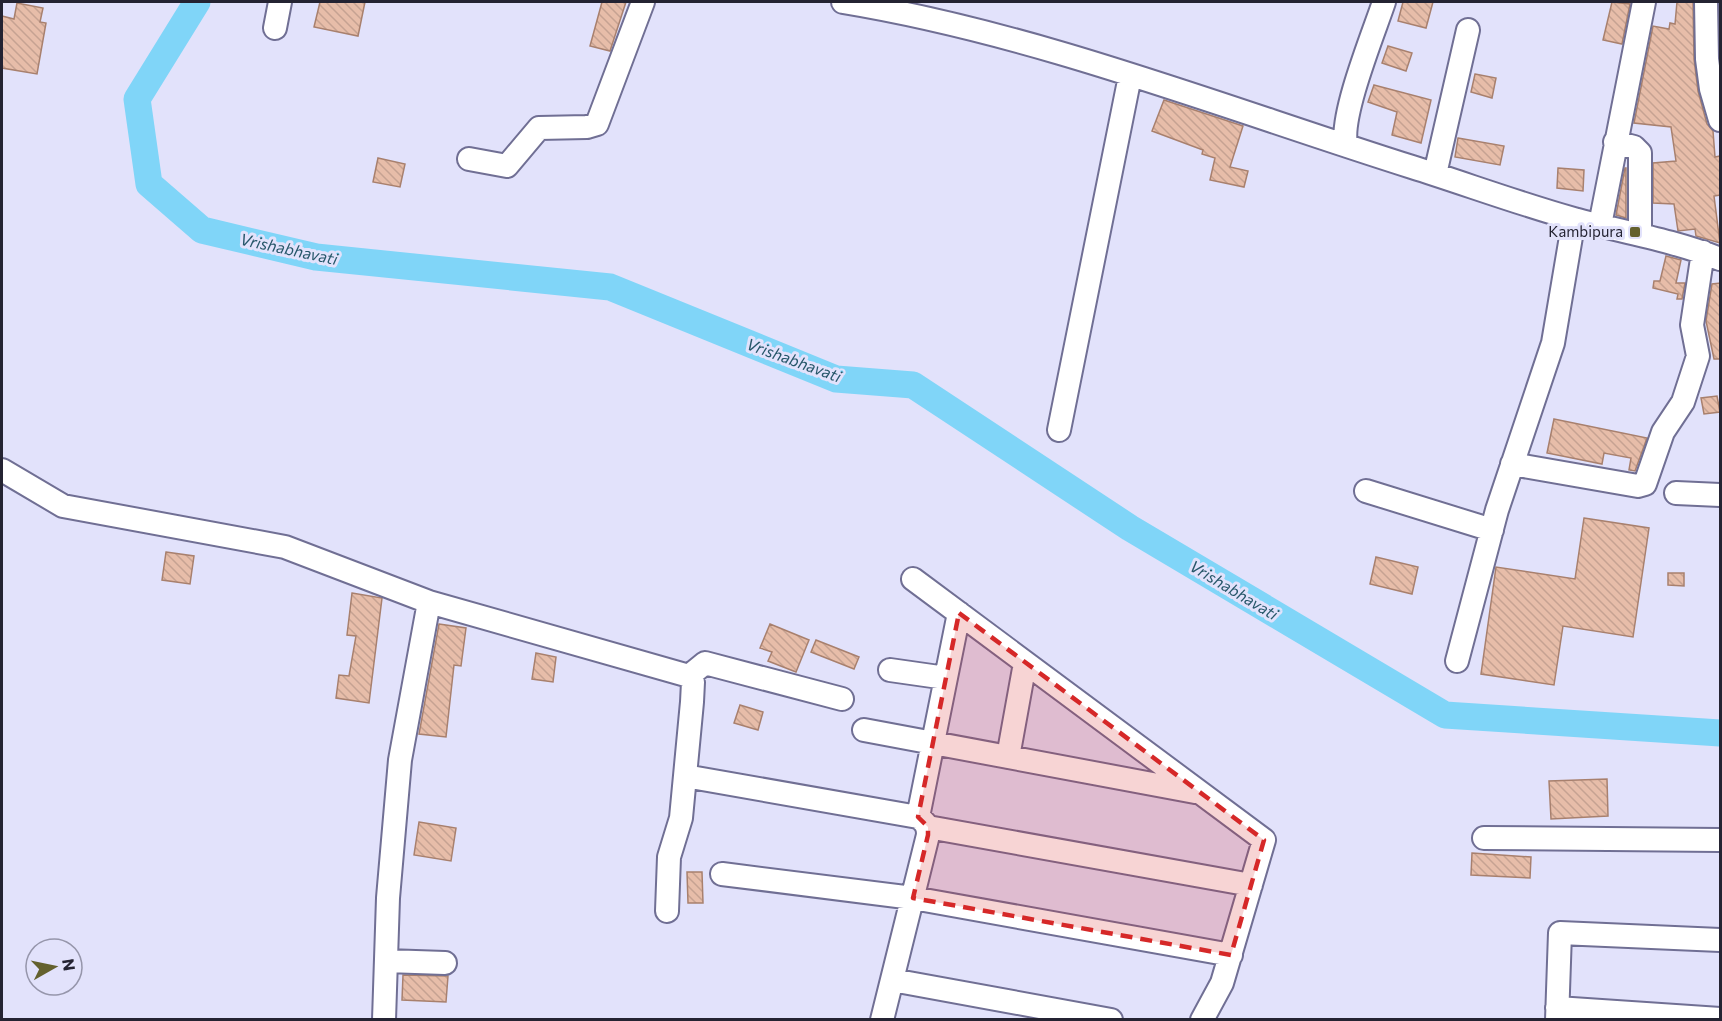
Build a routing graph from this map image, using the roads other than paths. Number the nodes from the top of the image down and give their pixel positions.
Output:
1 (280, 2) edge
2 (643, 2) edge
3 (843, 2) edge
4 (1384, 2) edge
5 (1644, 2) edge
6 (1706, 2) edge
7 (274, 28) dead end
8 (1468, 30) dead end
9 (1130, 76) junction
10 (1720, 120) edge
11 (1615, 142) junction
12 (1346, 144) junction
13 (469, 159) dead end
14 (1435, 174) junction
15 (1574, 219) junction
16 (1600, 225) junction
17 (1640, 233) junction
18 (1712, 256) edge
19 (1059, 430) dead end
20 (1512, 464) junction
21 (2, 470) edge
22 (1366, 491) dead end
23 (1676, 493) dead end
24 (1720, 495) edge
25 (1492, 530) junction
26 (913, 579) dead end
27 (429, 602) junction
28 (959, 613) junction
29 (1457, 661) dead end
30 (1025, 663) junction
31 (890, 670) dead end
32 (688, 676) junction
33 (946, 678) junction
34 (842, 699) dead end
35 (864, 730) dead end
36 (933, 742) junction
37 (1008, 756) junction
38 (685, 776) junction
39 (1201, 794) junction
40 (923, 822) junction
41 (1484, 838) dead end
42 (1720, 840) edge
43 (722, 874) dead end
44 (1251, 885) junction
45 (913, 898) junction
46 (667, 911) dead end
47 (1720, 940) edge
48 (1231, 955) junction
49 (386, 961) junction
50 (445, 963) dead end
51 (892, 980) junction
52 (1557, 1014) edge
53 (1720, 1019) edge
54 (384, 1020) edge
55 (882, 1020) edge
56 (1111, 1020) edge
57 (1202, 1020) edge

1 - 7 street
2 - 13 street
3 - 9 street
4 - 12 street
5 - 11 street
6 - 10 street
8 - 14 street
9 - 12 street
9 - 19 street
11 - 16 street
11 - 17 street
12 - 14 street
14 - 15 street
15 - 16 street
15 - 20 street
16 - 17 street
17 - 18 street
18 - 20 street
20 - 25 street
21 - 27 street
22 - 25 street
23 - 24 street
25 - 29 street
26 - 28 street
27 - 32 street
27 - 49 street
28 - 30 street
28 - 33 street
30 - 37 street
30 - 39 street
31 - 33 street
32 - 34 street
32 - 38 street
33 - 36 street
35 - 36 street
36 - 37 street
36 - 40 street
37 - 39 street
38 - 40 street
38 - 46 street
39 - 44 street
40 - 44 street
40 - 45 street
41 - 42 street
43 - 45 street
44 - 48 street
45 - 48 street
45 - 51 street
47 - 52 street
48 - 57 street
49 - 50 street
49 - 54 street
51 - 55 street
51 - 56 street
52 - 53 street

